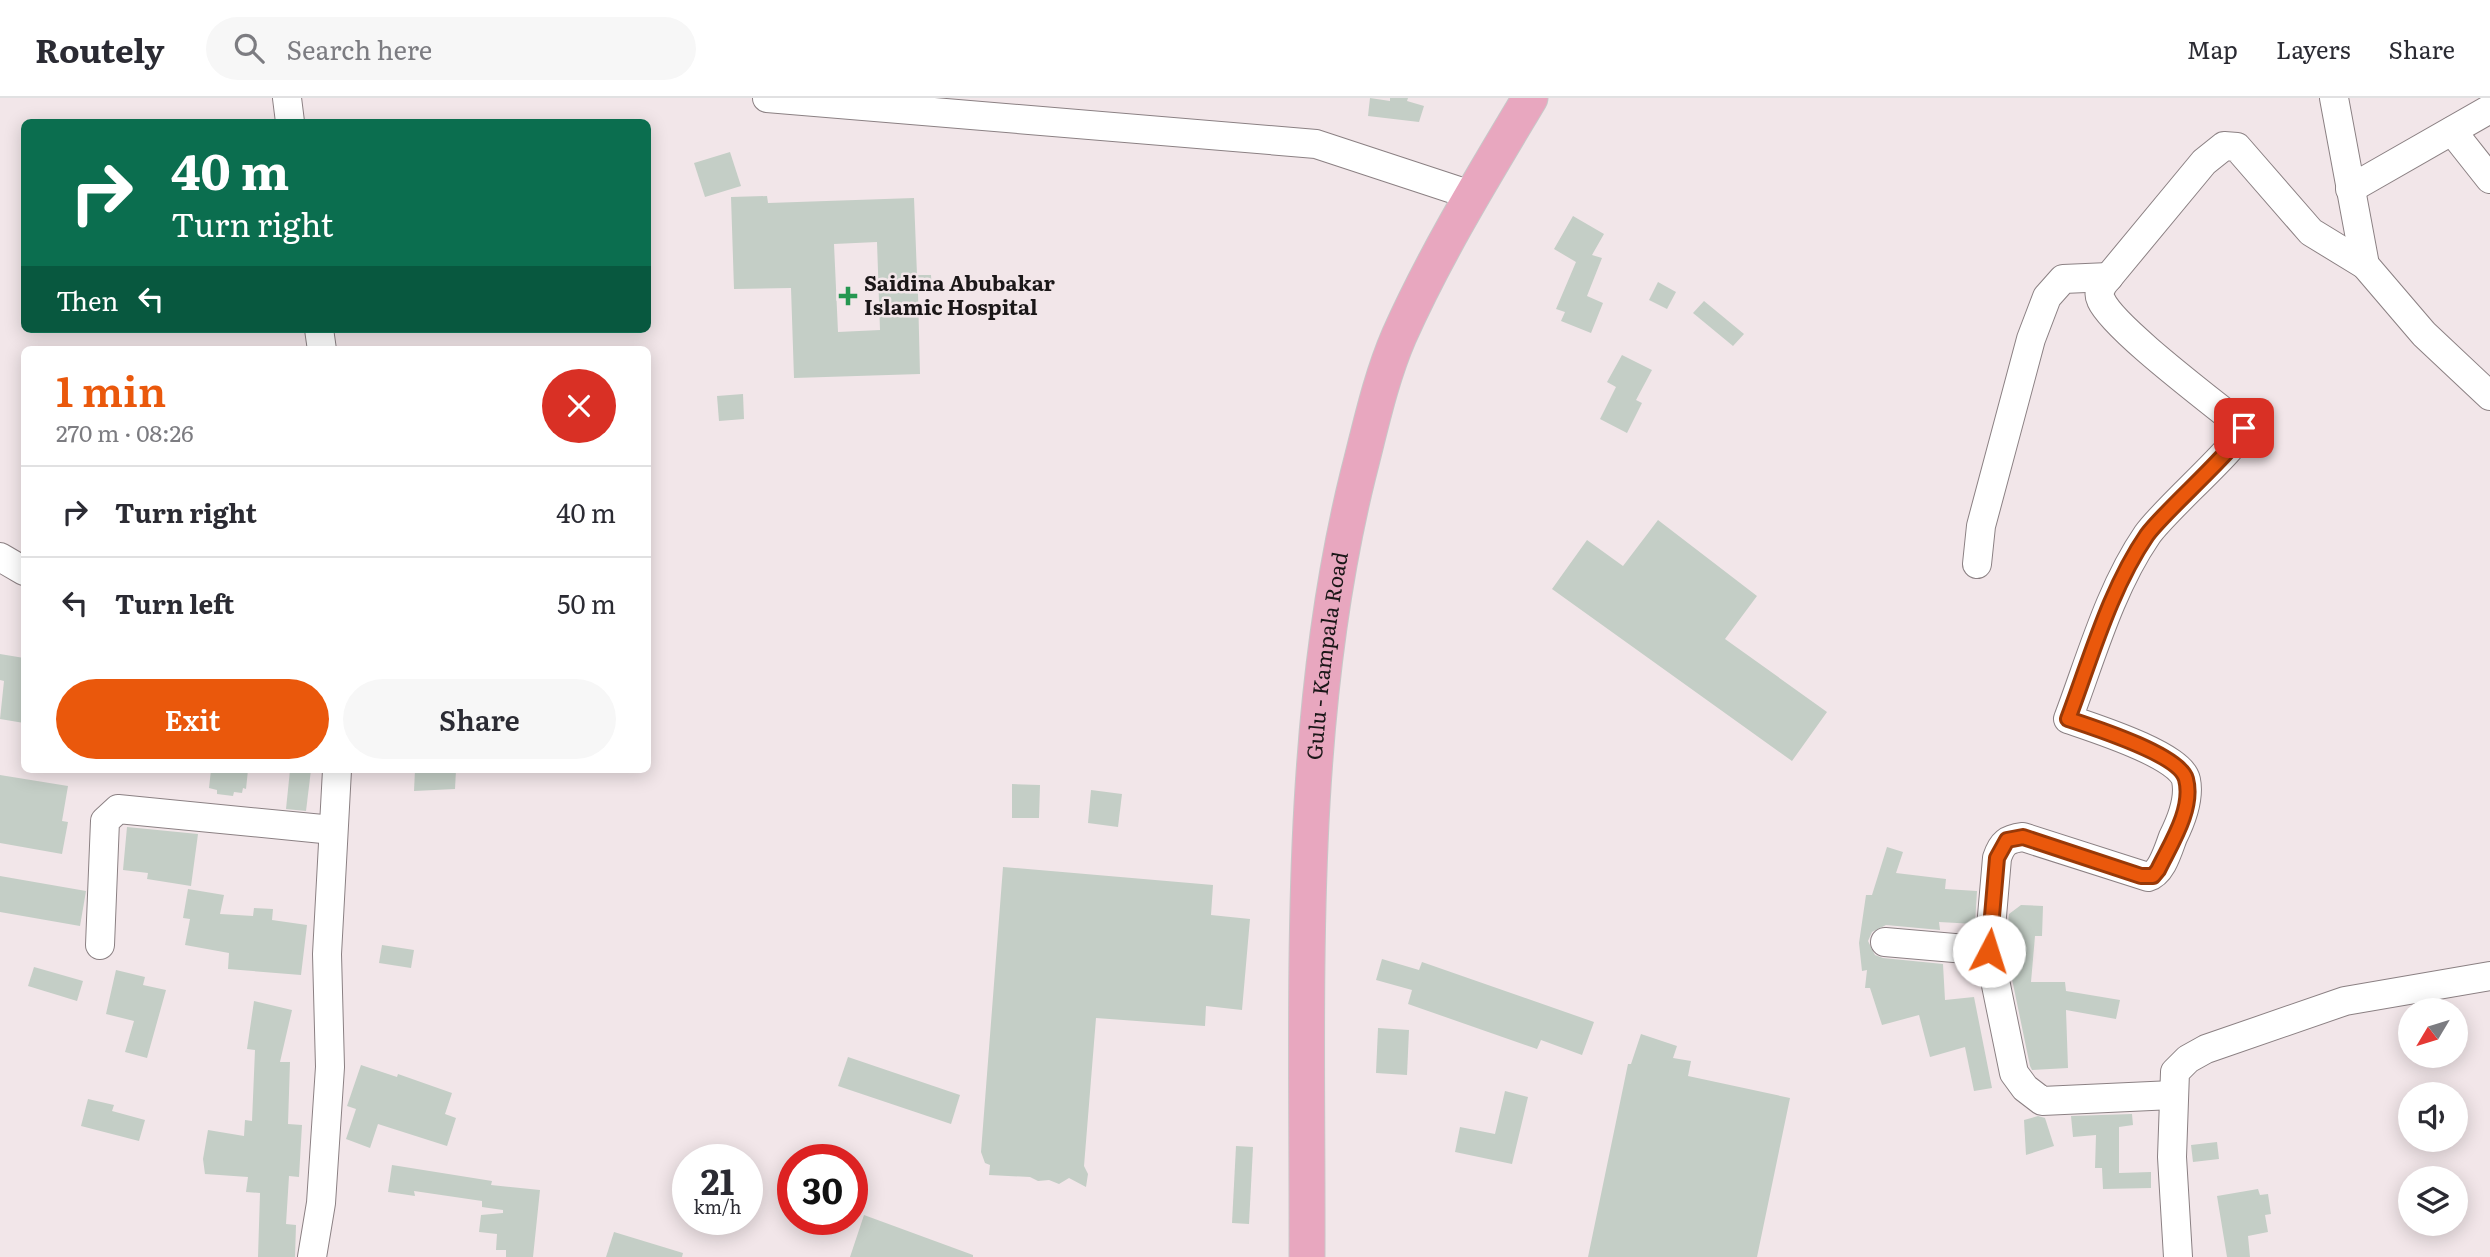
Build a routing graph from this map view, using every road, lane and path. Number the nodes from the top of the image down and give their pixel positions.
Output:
1 (287, 98) edge
2 (767, 98) edge
3 (1530, 98) edge
4 (2334, 98) edge
5 (901, 103) edge
6 (2490, 109) edge
7 (290, 119) edge
8 (2452, 131) junction
9 (2490, 179) edge
10 (2350, 189) junction
11 (1471, 195) junction
12 (2365, 265) junction
13 (2109, 277) junction
14 (2490, 396) edge
15 (0, 557) edge
16 (1977, 564) dead end
17 (21, 569) edge
18 (337, 773) edge
19 (333, 830) junction
20 (1885, 942) dead end
21 (100, 945) dead end
22 (1989, 951) junction
23 (2490, 976) edge
24 (2173, 1095) junction
25 (312, 1257) edge
26 (1307, 1257) edge
27 (2178, 1257) edge

1 - 7 street
2 - 5 street
3 - 11 main road, Gulu - Kampala Road
4 - 10 street
5 - 11 street
6 - 8 street
8 - 9 street
8 - 10 street
10 - 12 street
11 - 26 main road, Gulu - Kampala Road
12 - 13 street
12 - 14 street
13 - 16 street
13 - 22 street
15 - 17 street
18 - 19 street
19 - 21 street
19 - 25 street
20 - 22 street
22 - 24 street
23 - 24 street
24 - 27 street

